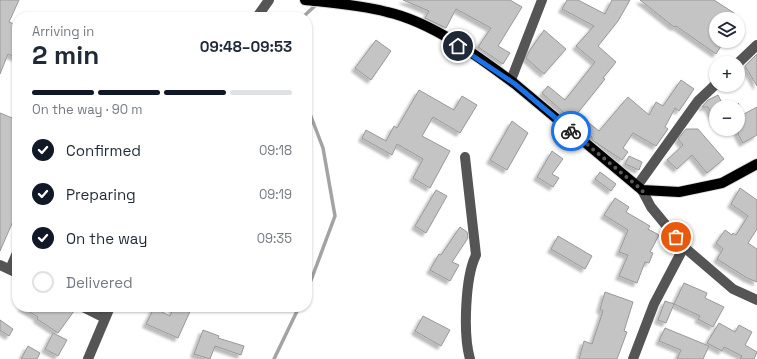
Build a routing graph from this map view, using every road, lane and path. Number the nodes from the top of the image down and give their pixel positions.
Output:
1 (269, 0) edge
2 (305, 0) edge
3 (542, 0) edge
4 (261, 12) edge
5 (757, 45) edge
6 (745, 56) edge
7 (510, 80) junction
8 (709, 91) edge
9 (465, 157) dead end
10 (757, 164) edge
11 (640, 188) junction
12 (684, 247) junction
13 (0, 265) edge
14 (12, 271) edge
15 (757, 300) edge
16 (94, 312) edge
17 (108, 312) edge
18 (105, 318) junction
19 (88, 359) edge
20 (470, 359) edge
21 (633, 359) edge

1 - 4 street
2 - 7 main road
3 - 7 street
5 - 6 street
7 - 11 main road
8 - 11 street
9 - 20 street
10 - 11 main road
11 - 12 street
12 - 15 street
12 - 21 street
13 - 14 street
16 - 18 street
17 - 18 street
18 - 19 street

